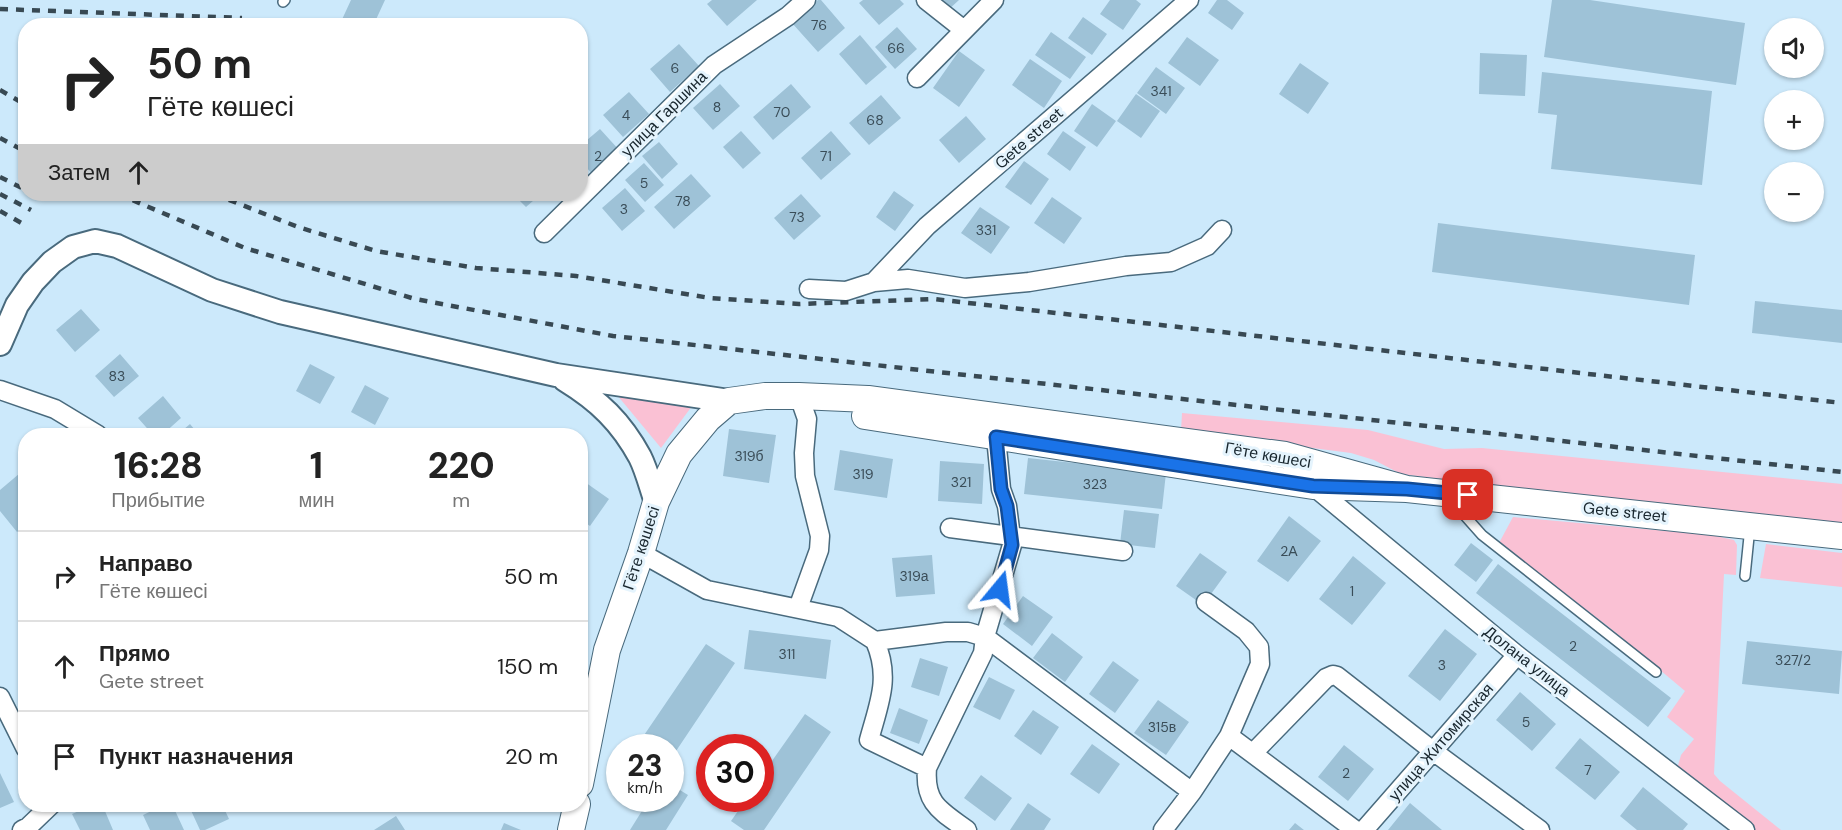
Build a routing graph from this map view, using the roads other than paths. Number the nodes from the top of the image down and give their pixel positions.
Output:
1 (926, 0) edge
2 (994, 0) edge
3 (1189, 0) edge
4 (796, 3) edge
5 (964, 30) junction
6 (917, 78) dead end
7 (588, 190) edge
8 (576, 201) edge
9 (1222, 230) dead end
10 (544, 233) dead end
11 (874, 282) junction
12 (809, 289) dead end
13 (0, 344) edge
14 (556, 375) junction
15 (0, 390) edge
16 (799, 396) junction
17 (729, 401) junction
18 (87, 428) edge
19 (996, 437) junction
20 (1313, 486) junction
21 (1407, 489) junction
22 (1445, 493) junction
23 (656, 502) junction
24 (1750, 526) junction
25 (950, 528) dead end
26 (1011, 536) junction
27 (1842, 536) edge
28 (1123, 551) dead end
29 (640, 553) junction
30 (1745, 576) dead end
31 (1206, 602) dead end
32 (798, 608) junction
33 (985, 637) junction
34 (875, 641) junction
35 (1517, 655) junction
36 (1656, 672) dead end
37 (0, 697) edge
38 (18, 733) edge
39 (1229, 736) junction
40 (588, 744) edge
41 (1433, 751) junction
42 (1253, 753) junction
43 (927, 768) junction
44 (1192, 792) junction
45 (44, 812) edge
46 (574, 812) edge
47 (22, 830) edge
48 (571, 830) edge
49 (967, 830) edge
50 (1163, 830) edge
51 (1355, 830) edge
52 (1364, 830) edge
53 (1540, 830) edge
54 (1745, 830) edge

1 - 5 street
2 - 5 street
3 - 11 street, Gete street
4 - 7 street, улица Гаршина
5 - 6 street
8 - 10 street, улица Гаршина
9 - 11 street
11 - 12 street
13 - 14 street
14 - 17 street
14 - 23 street
15 - 18 street
16 - 17 main road, Гёте көшесі
16 - 19 main road, Гёте көшесі
16 - 21 main road, Гёте көшесі
16 - 32 street
17 - 23 main road, Гёте көшесі
19 - 20 main road, Гёте көшесі
19 - 26 street
20 - 21 main road, Гёте көшесі
20 - 35 street, Долана улица
21 - 22 main road, Gete street
22 - 24 main road, Gete street
22 - 36 lane
23 - 29 main road, Гёте көшесі
24 - 27 main road, Gete street
24 - 30 lane
25 - 26 street
26 - 28 street
26 - 33 street
29 - 32 street
29 - 40 main road, Гёте көшесі
31 - 39 street
32 - 34 street
33 - 34 street
33 - 43 street
33 - 44 street
34 - 43 street
35 - 41 street, улица Житомирская
35 - 54 street, Долана улица
37 - 38 street
39 - 42 street
39 - 44 street
41 - 42 street
41 - 52 street, улица Житомирская
41 - 53 street
42 - 51 street
43 - 49 street
44 - 50 street
45 - 47 street
46 - 48 main road

